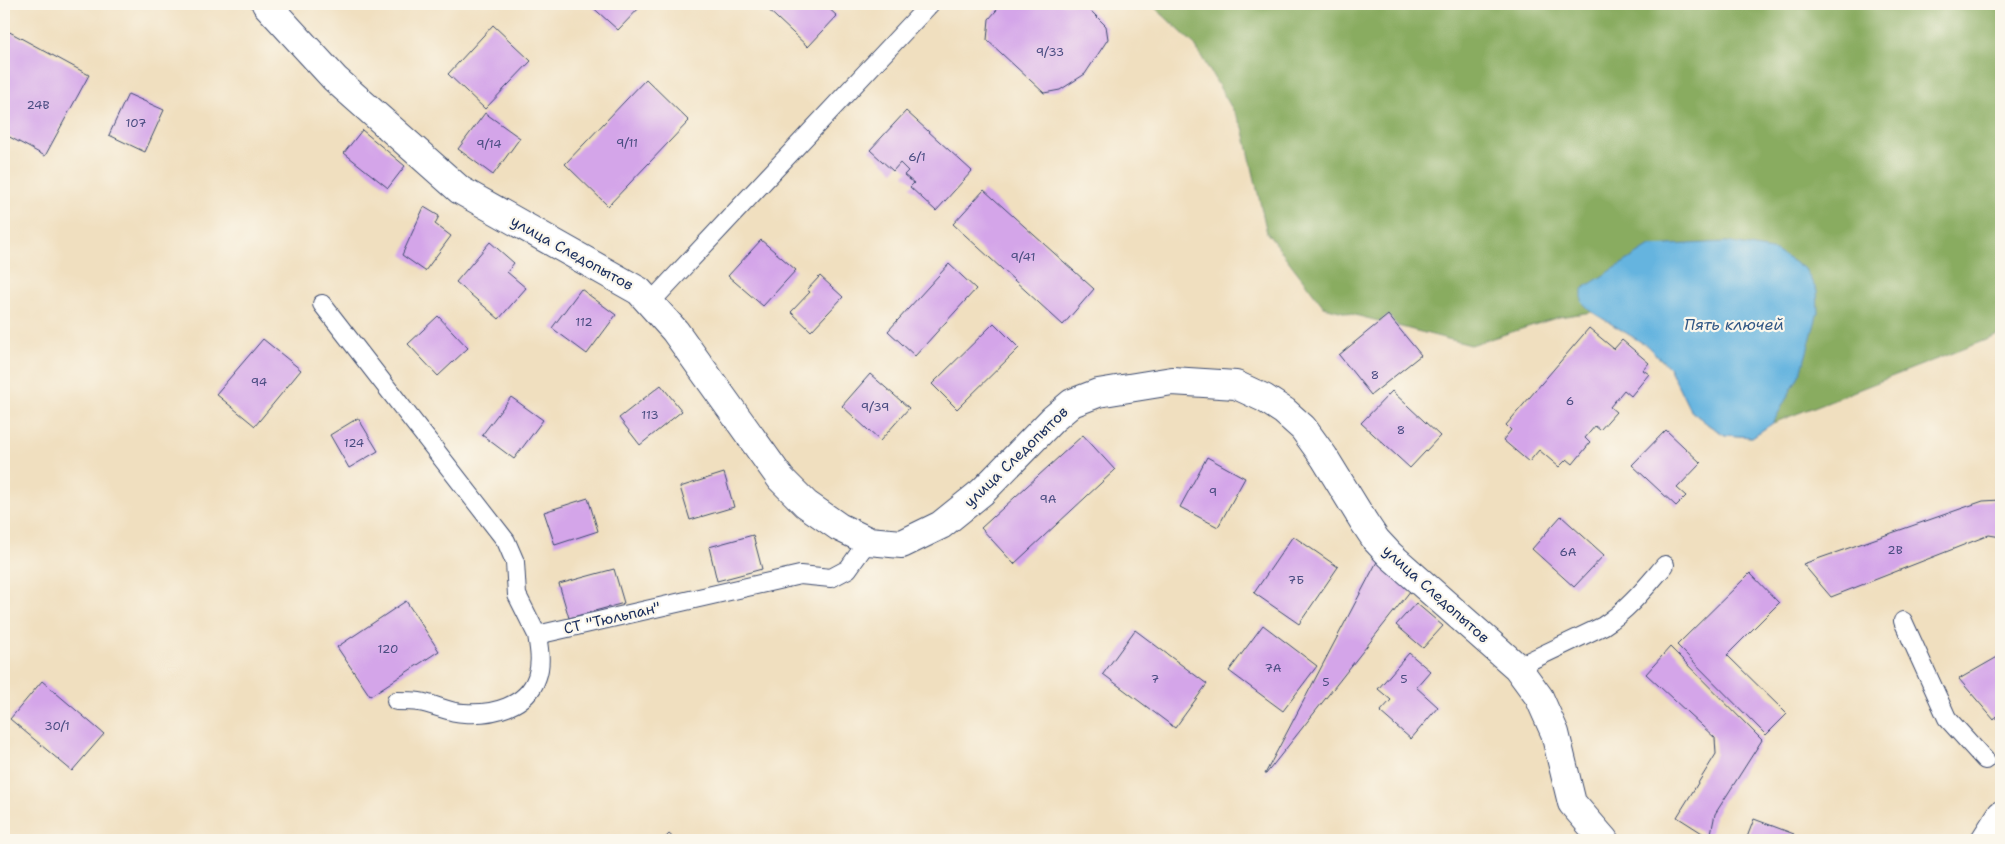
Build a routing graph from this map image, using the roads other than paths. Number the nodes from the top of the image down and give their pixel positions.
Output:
1 (266, 4) edge
2 (930, 4) edge
3 (650, 302) junction
4 (322, 304) dead end
5 (868, 541) junction
6 (1664, 565) dead end
7 (1902, 621) dead end
8 (537, 635) junction
9 (1517, 667) junction
10 (396, 701) dead end
11 (1986, 760) dead end
12 (2001, 815) edge
13 (1604, 840) edge
14 (1985, 840) edge

1 - 3 street, улица Следопытов
2 - 3 lane
3 - 5 street, улица Следопытов
4 - 8 lane
5 - 8 lane, СТ "Тюльпан"
5 - 9 street, улица Следопытов
6 - 9 lane
7 - 11 lane
8 - 10 lane
9 - 13 street, улица Следопытов
12 - 14 street

